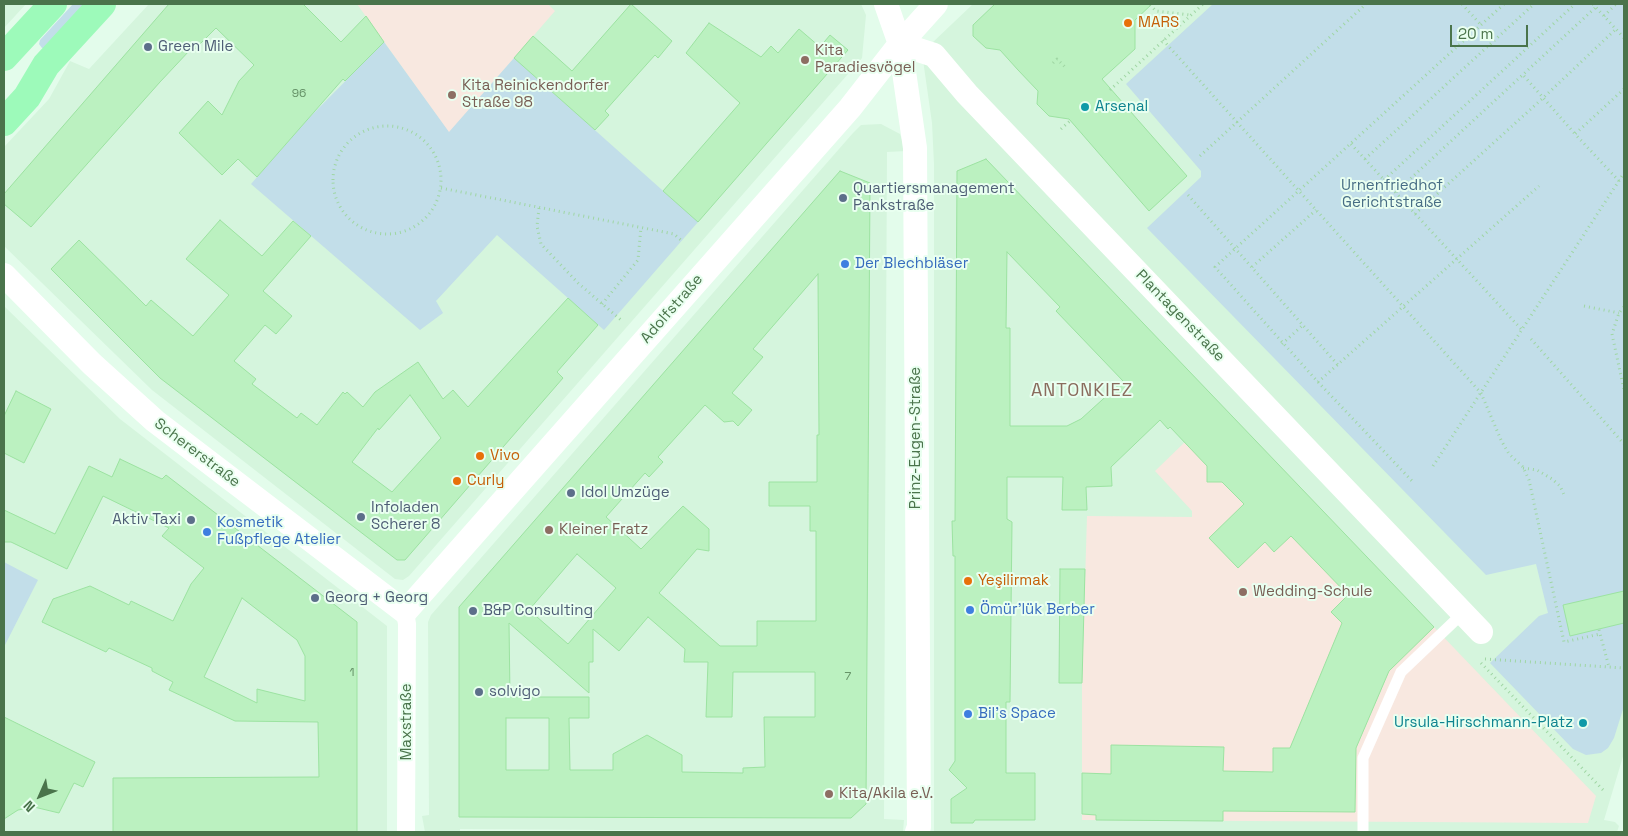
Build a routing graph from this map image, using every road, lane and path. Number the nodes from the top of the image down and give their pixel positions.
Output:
1 (53, 4) edge
2 (102, 4) edge
3 (886, 4) edge
4 (936, 4) edge
5 (1203, 4) edge
6 (1366, 4) edge
7 (1462, 4) edge
8 (1504, 4) edge
9 (1534, 4) edge
10 (1575, 4) edge
11 (1593, 4) edge
12 (1616, 4) edge
13 (1150, 6) dead end
14 (1596, 7) junction
15 (1190, 15) junction
16 (1604, 16) junction
17 (1481, 25) junction
18 (1616, 29) junction
19 (1624, 38) edge
20 (1164, 40) junction
21 (900, 44) junction
22 (11, 49) edge
23 (1053, 63) dead end
24 (46, 66) junction
25 (1066, 68) dead end
26 (1524, 76) junction
27 (1624, 89) edge
28 (1110, 90) dead end
29 (1543, 98) junction
30 (1071, 120) dead end
31 (4, 122) edge
32 (1237, 122) junction
33 (1061, 130) dead end
34 (1575, 134) junction
35 (1351, 144) junction
36 (1200, 156) dead end
37 (1365, 159) junction
38 (1624, 173) edge
39 (1384, 180) junction
40 (1619, 181) junction
41 (1539, 186) dead end
42 (441, 188) junction
43 (1299, 191) junction
44 (1396, 192) junction
45 (1188, 195) dead end
46 (539, 208) junction
47 (1316, 210) junction
48 (1415, 214) junction
49 (641, 227) junction
50 (681, 240) dead end
51 (1235, 248) junction
52 (1457, 260) junction
53 (1252, 267) junction
54 (4, 275) edge
55 (602, 304) junction
56 (1584, 306) dead end
57 (1404, 307) junction
58 (1624, 307) edge
59 (1619, 313) junction
60 (621, 320) dead end
61 (1303, 325) junction
62 (1522, 330) junction
63 (1531, 340) dead end
64 (1282, 344) junction
65 (1338, 364) junction
66 (1318, 382) junction
67 (1624, 390) edge
68 (1481, 393) junction
69 (1624, 444) edge
70 (1433, 466) dead end
71 (1523, 468) junction
72 (1413, 482) dead end
73 (1565, 497) dead end
74 (405, 612) junction
75 (1463, 613) junction
76 (1481, 632) dead end
77 (1485, 659) dead end
78 (1481, 663) dead end
79 (1609, 667) junction
80 (1624, 668) edge
81 (1605, 792) dead end
82 (406, 832) edge
83 (917, 832) edge
84 (1363, 832) edge

1 - 22 main road
2 - 24 main road
3 - 21 street
4 - 21 street, Adolfstraße
5 - 15 path
6 - 32 path
7 - 17 path
8 - 17 path
9 - 37 path
10 - 39 path
11 - 14 path
12 - 16 path
13 - 15 path
14 - 16 path
14 - 26 path
15 - 20 path
16 - 18 path
17 - 35 path
18 - 19 path
18 - 29 path
20 - 28 path
20 - 32 path
21 - 74 street, Adolfstraße
21 - 75 street, Plantagenstraße
21 - 83 street, Prinz-Eugen-Straße
22 - 24 main road
23 - 25 path
24 - 31 main road
26 - 29 path
26 - 44 path
27 - 34 path
29 - 34 path
29 - 48 path
30 - 33 path
32 - 36 path
32 - 43 path
34 - 40 path
35 - 37 path
35 - 43 path
37 - 39 path
38 - 40 path
39 - 44 path
40 - 62 path
41 - 52 path
42 - 42 path
42 - 46 path
43 - 47 path
43 - 51 path
44 - 48 path
45 - 51 path
46 - 49 path
46 - 55 path
47 - 53 path
47 - 57 path
48 - 52 path
49 - 50 path
49 - 55 path
51 - 53 path
51 - 64 path
52 - 57 path
52 - 62 path
53 - 61 path
54 - 74 street, Schererstraße
55 - 60 path
56 - 59 path
57 - 65 path
57 - 68 path
58 - 59 path
59 - 67 path
61 - 64 path
61 - 65 path
62 - 68 path
63 - 69 path
64 - 66 path
65 - 66 path
66 - 72 path
68 - 70 path
68 - 71 path
71 - 73 path
71 - 79 path
74 - 82 street, Maxstraße
75 - 76 street, Plantagenstraße
75 - 84 lane
77 - 79 path
78 - 81 path
79 - 80 path

